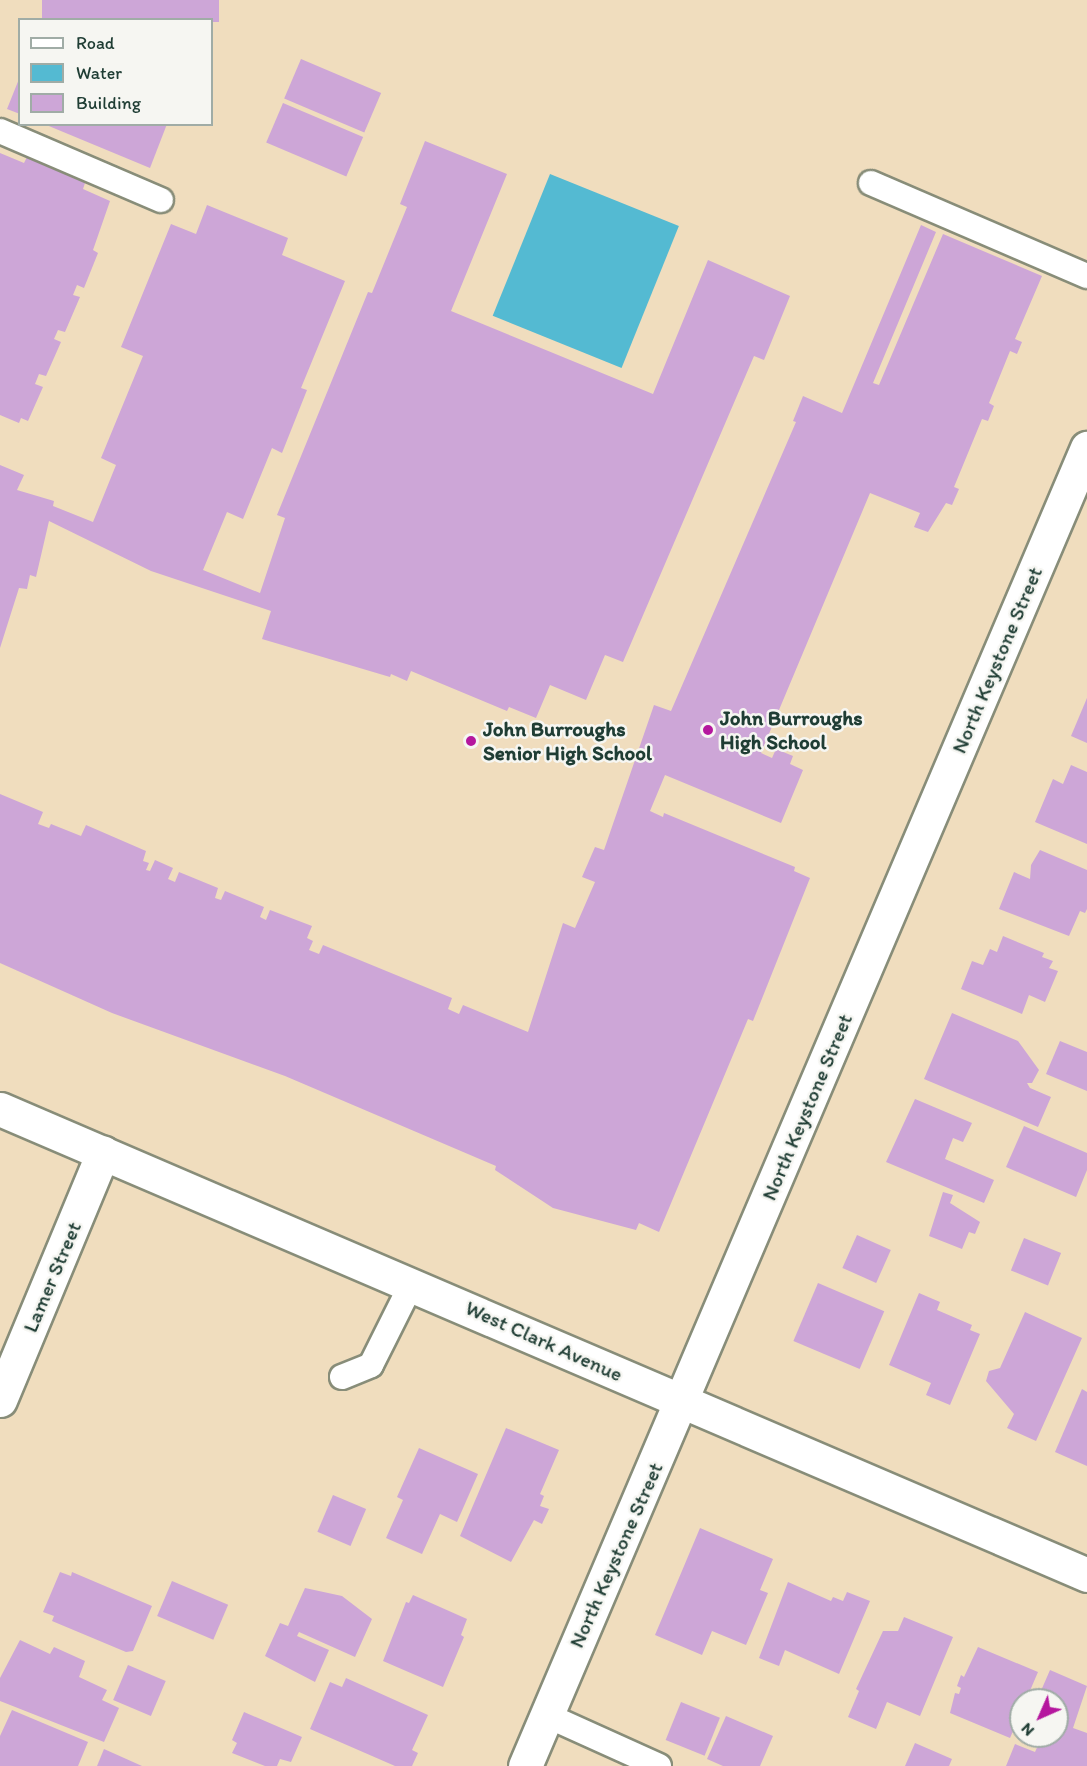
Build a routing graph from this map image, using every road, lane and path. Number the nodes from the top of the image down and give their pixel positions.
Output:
1 (0, 131) edge
2 (871, 183) dead end
3 (161, 200) dead end
4 (1087, 276) edge
5 (1087, 448) edge
6 (0, 1109) edge
7 (103, 1154) junction
8 (412, 1283) junction
9 (342, 1377) dead end
10 (0, 1400) edge
11 (683, 1402) junction
12 (1087, 1575) edge
13 (546, 1715) junction
14 (525, 1766) edge
15 (659, 1766) edge

1 - 3 lane
2 - 4 lane
5 - 11 street, North Keystone Street
6 - 7 street, West Clark Avenue
7 - 8 street, West Clark Avenue
7 - 10 street, Lamer Street
8 - 9 lane
8 - 11 street, West Clark Avenue
11 - 12 street, West Clark Avenue
11 - 13 street, North Keystone Street
13 - 14 street, North Keystone Street
13 - 15 lane

